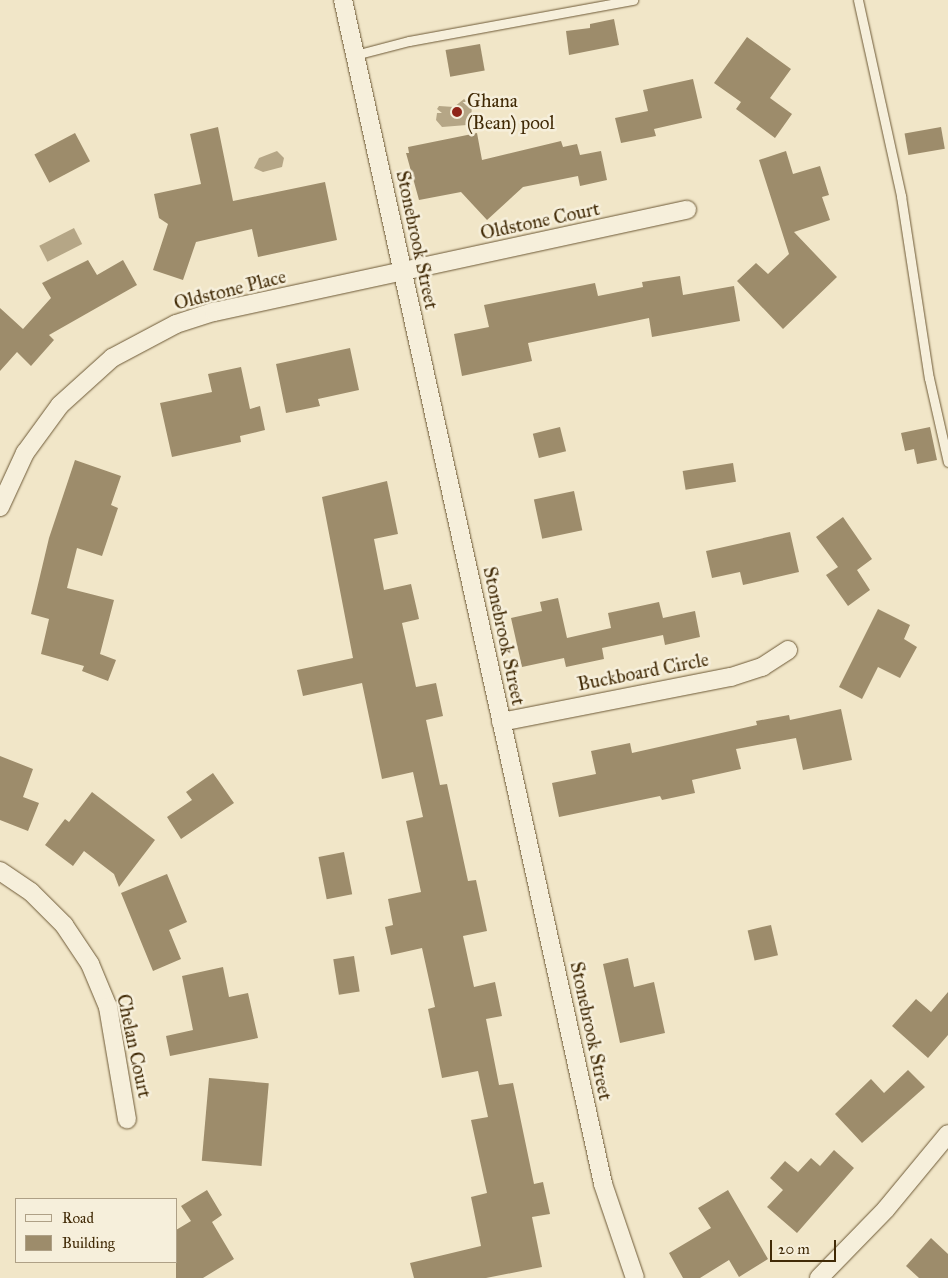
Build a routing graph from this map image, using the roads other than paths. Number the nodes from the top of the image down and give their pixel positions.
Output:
1 (343, 0) edge
2 (633, 0) edge
3 (858, 0) edge
4 (355, 55) junction
5 (687, 210) dead end
6 (403, 273) junction
7 (948, 462) edge
8 (0, 507) edge
9 (788, 650) dead end
10 (501, 722) junction
11 (0, 871) edge
12 (127, 1119) dead end
13 (948, 1134) edge
14 (635, 1278) edge
15 (819, 1278) edge

1 - 4 street, Stonebrook Street
2 - 4 lane
3 - 7 lane
4 - 6 street, Stonebrook Street
5 - 6 street, Oldstone Court
6 - 8 street, Oldstone Place
6 - 10 street, Stonebrook Street
9 - 10 street, Buckboard Circle
10 - 14 street, Stonebrook Street
11 - 12 street, Chelan Court
13 - 15 street

